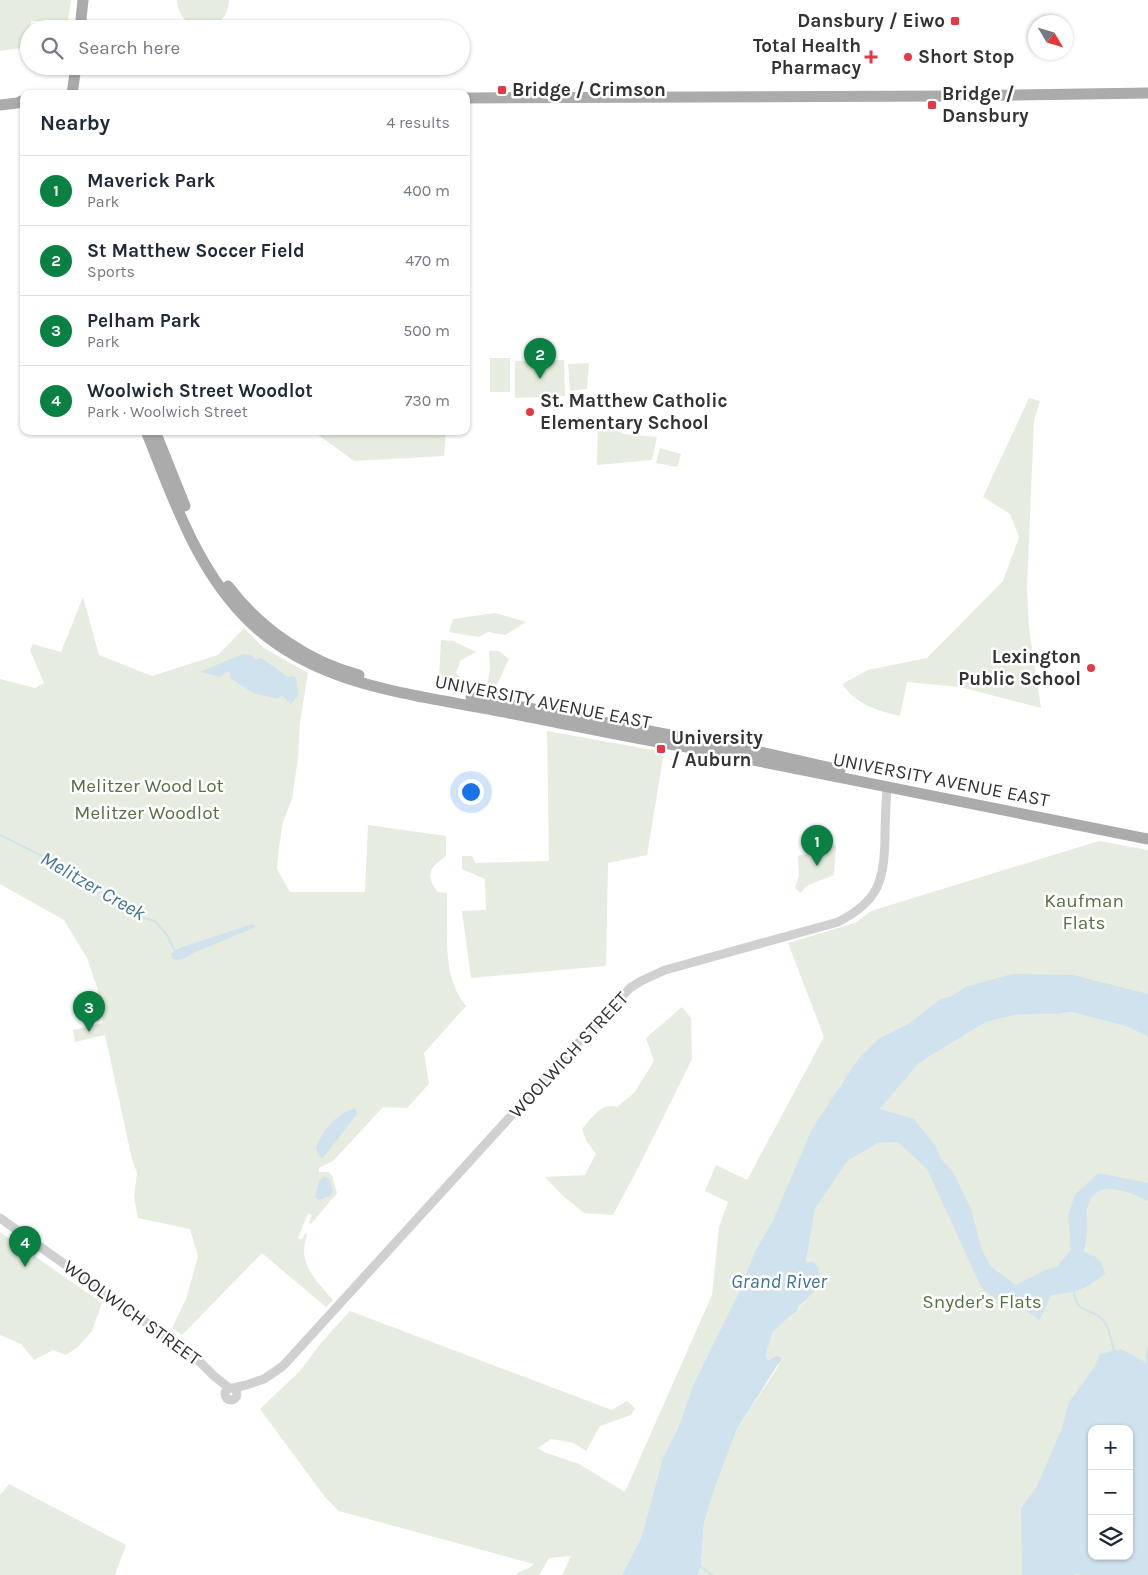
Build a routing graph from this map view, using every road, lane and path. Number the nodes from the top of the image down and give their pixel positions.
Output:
1 (84, 0) edge
2 (81, 20) edge
3 (75, 75) edge
4 (73, 90) edge
5 (1148, 93) edge
6 (470, 98) edge
7 (20, 103) edge
8 (0, 105) edge
9 (148, 435) edge
10 (157, 435) edge
11 (887, 787) junction
12 (1148, 831) edge
13 (1148, 838) edge
14 (0, 1218) edge

1 - 2 main road
3 - 4 main road
5 - 6 main road
7 - 8 main road
9 - 11 main road, UNIVERSITY AVENUE EAST
10 - 12 main road, UNIVERSITY AVENUE EAST
11 - 13 main road, UNIVERSITY AVENUE EAST
11 - 14 street, WOOLWICH STREET

